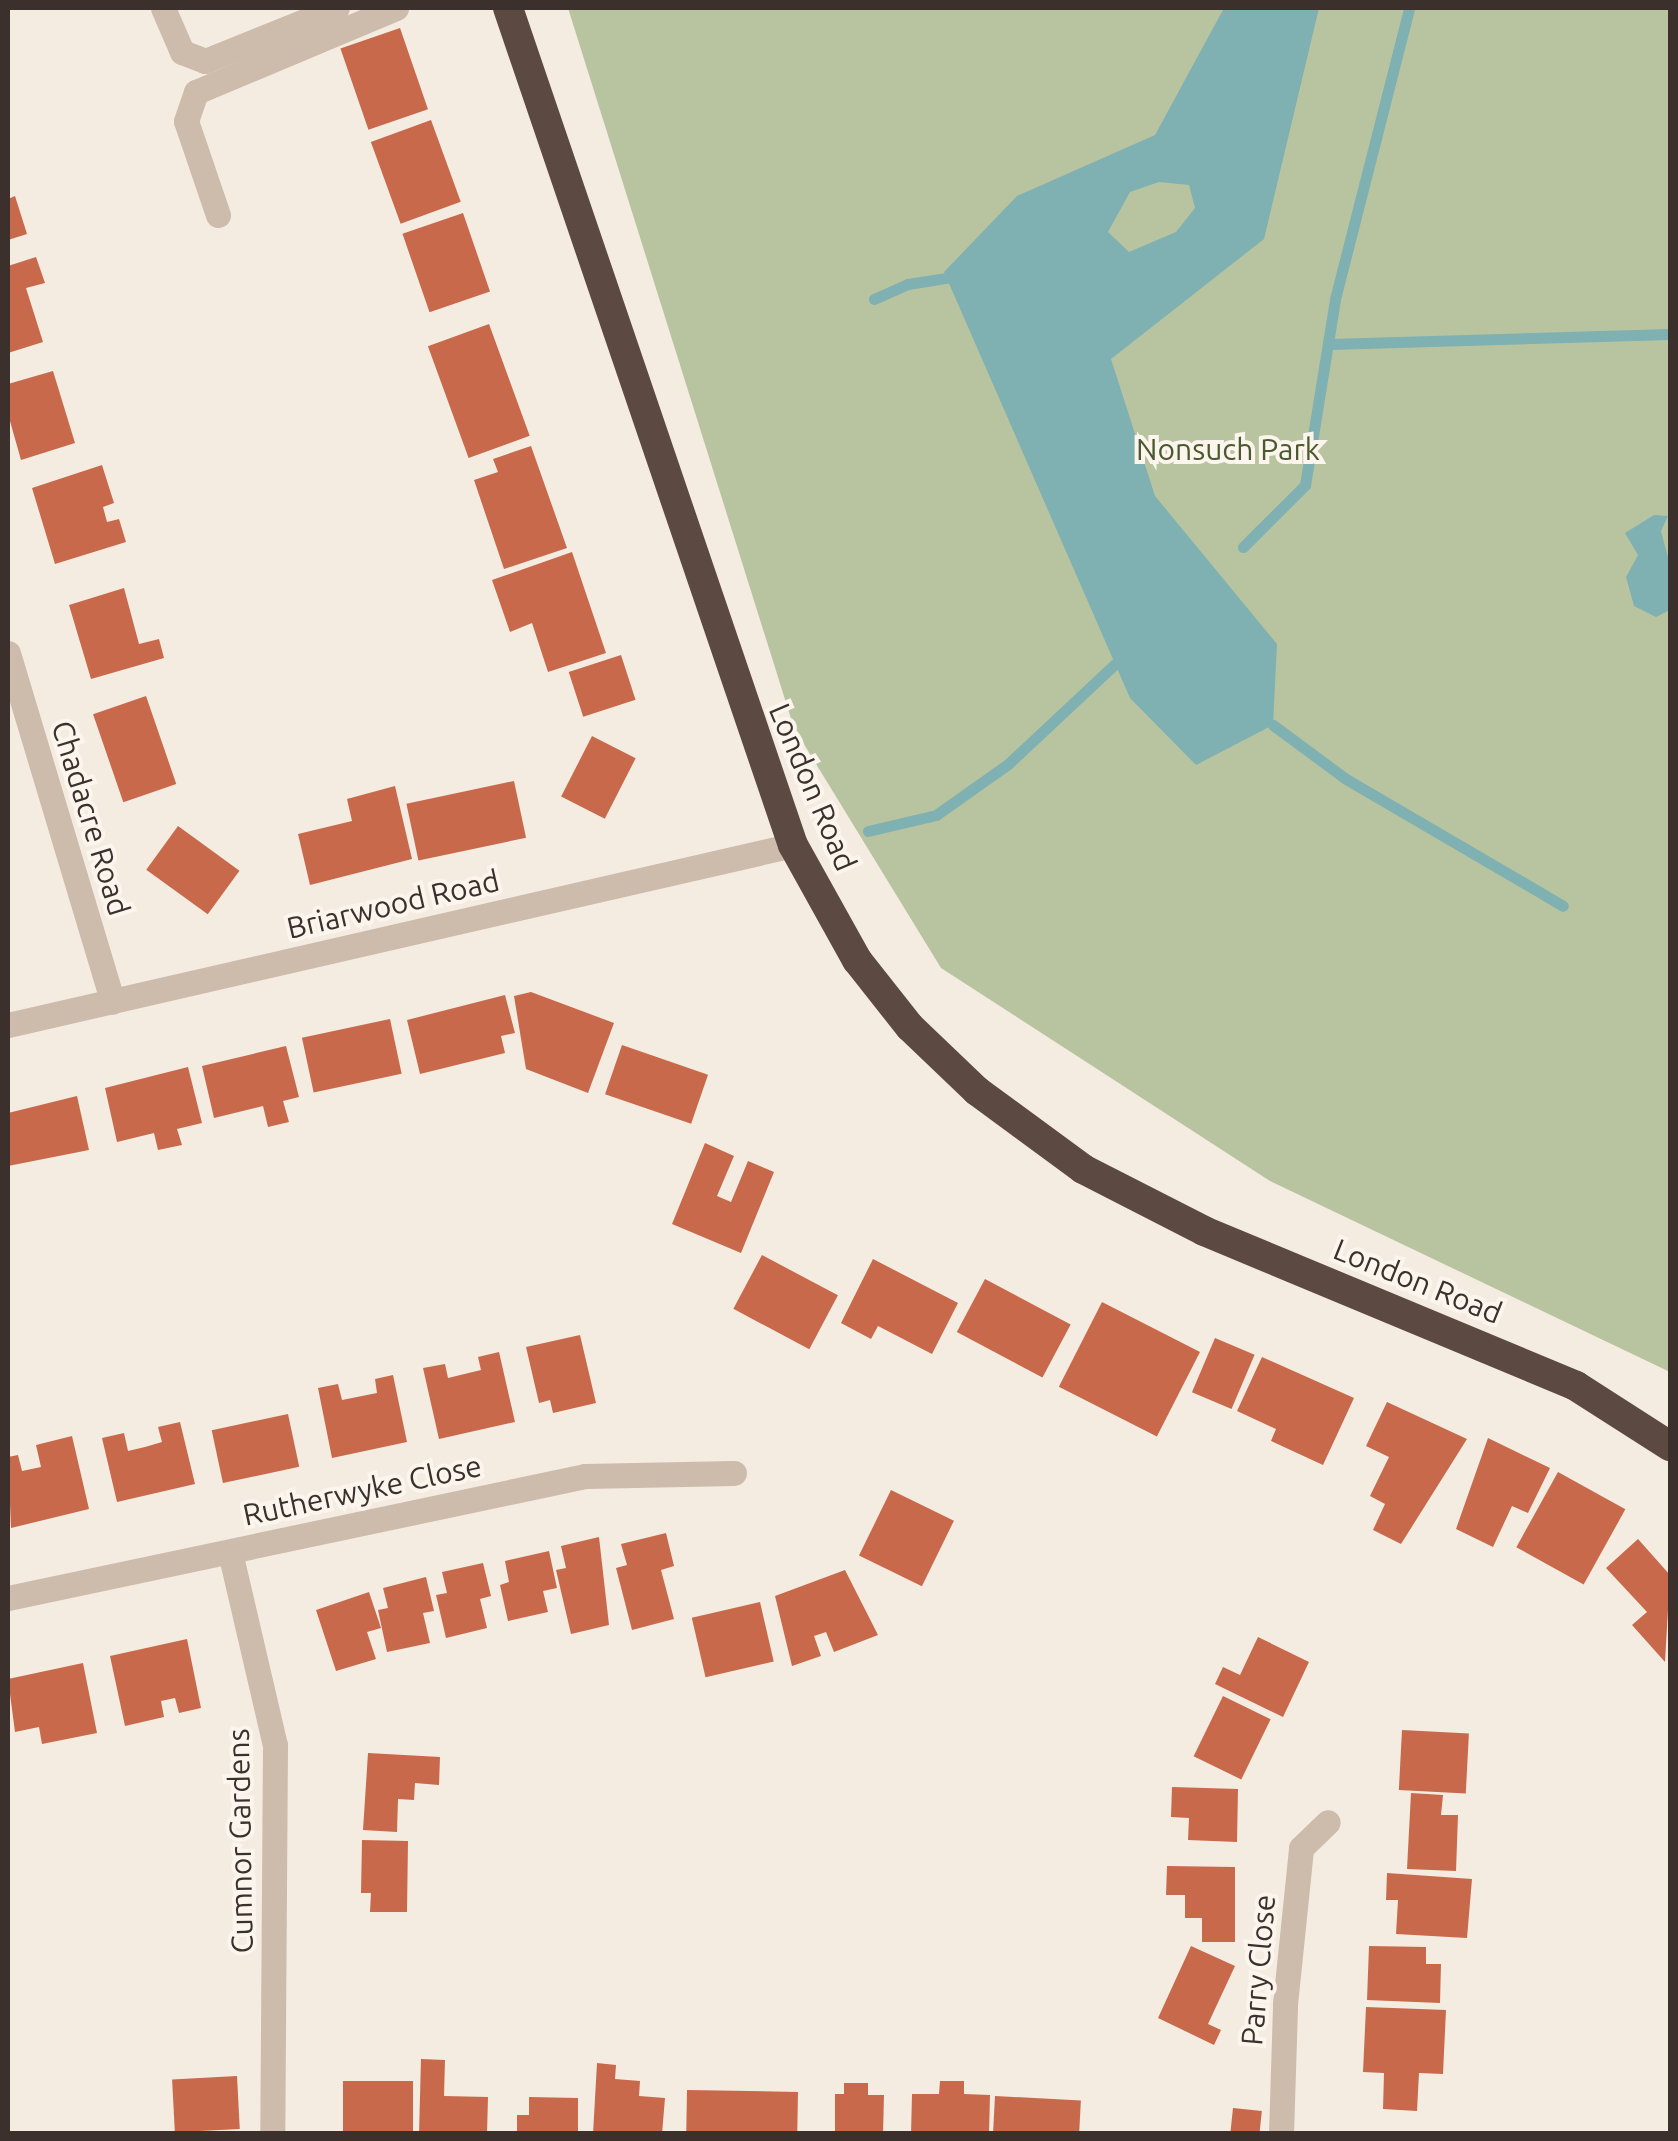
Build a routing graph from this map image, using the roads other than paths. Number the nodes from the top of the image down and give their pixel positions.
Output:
1 (163, 8) edge
2 (337, 8) edge
3 (396, 8) edge
4 (508, 8) edge
5 (218, 214) dead end
6 (8, 653) edge
7 (792, 845) junction
8 (113, 1002) junction
9 (8, 1025) edge
10 (1670, 1446) edge
11 (734, 1473) dead end
12 (230, 1552) junction
13 (8, 1598) edge
14 (1328, 1822) dead end
15 (272, 2134) edge
16 (1281, 2134) edge

1 - 2 street
3 - 5 street
4 - 7 highway, London Road
6 - 8 street, Chadacre Road
7 - 8 street, Briarwood Road
7 - 10 highway, London Road
8 - 9 street, Briarwood Road
11 - 12 street, Rutherwyke Close
12 - 13 street, Rutherwyke Close
12 - 15 street, Cumnor Gardens
14 - 16 street, Parry Close

